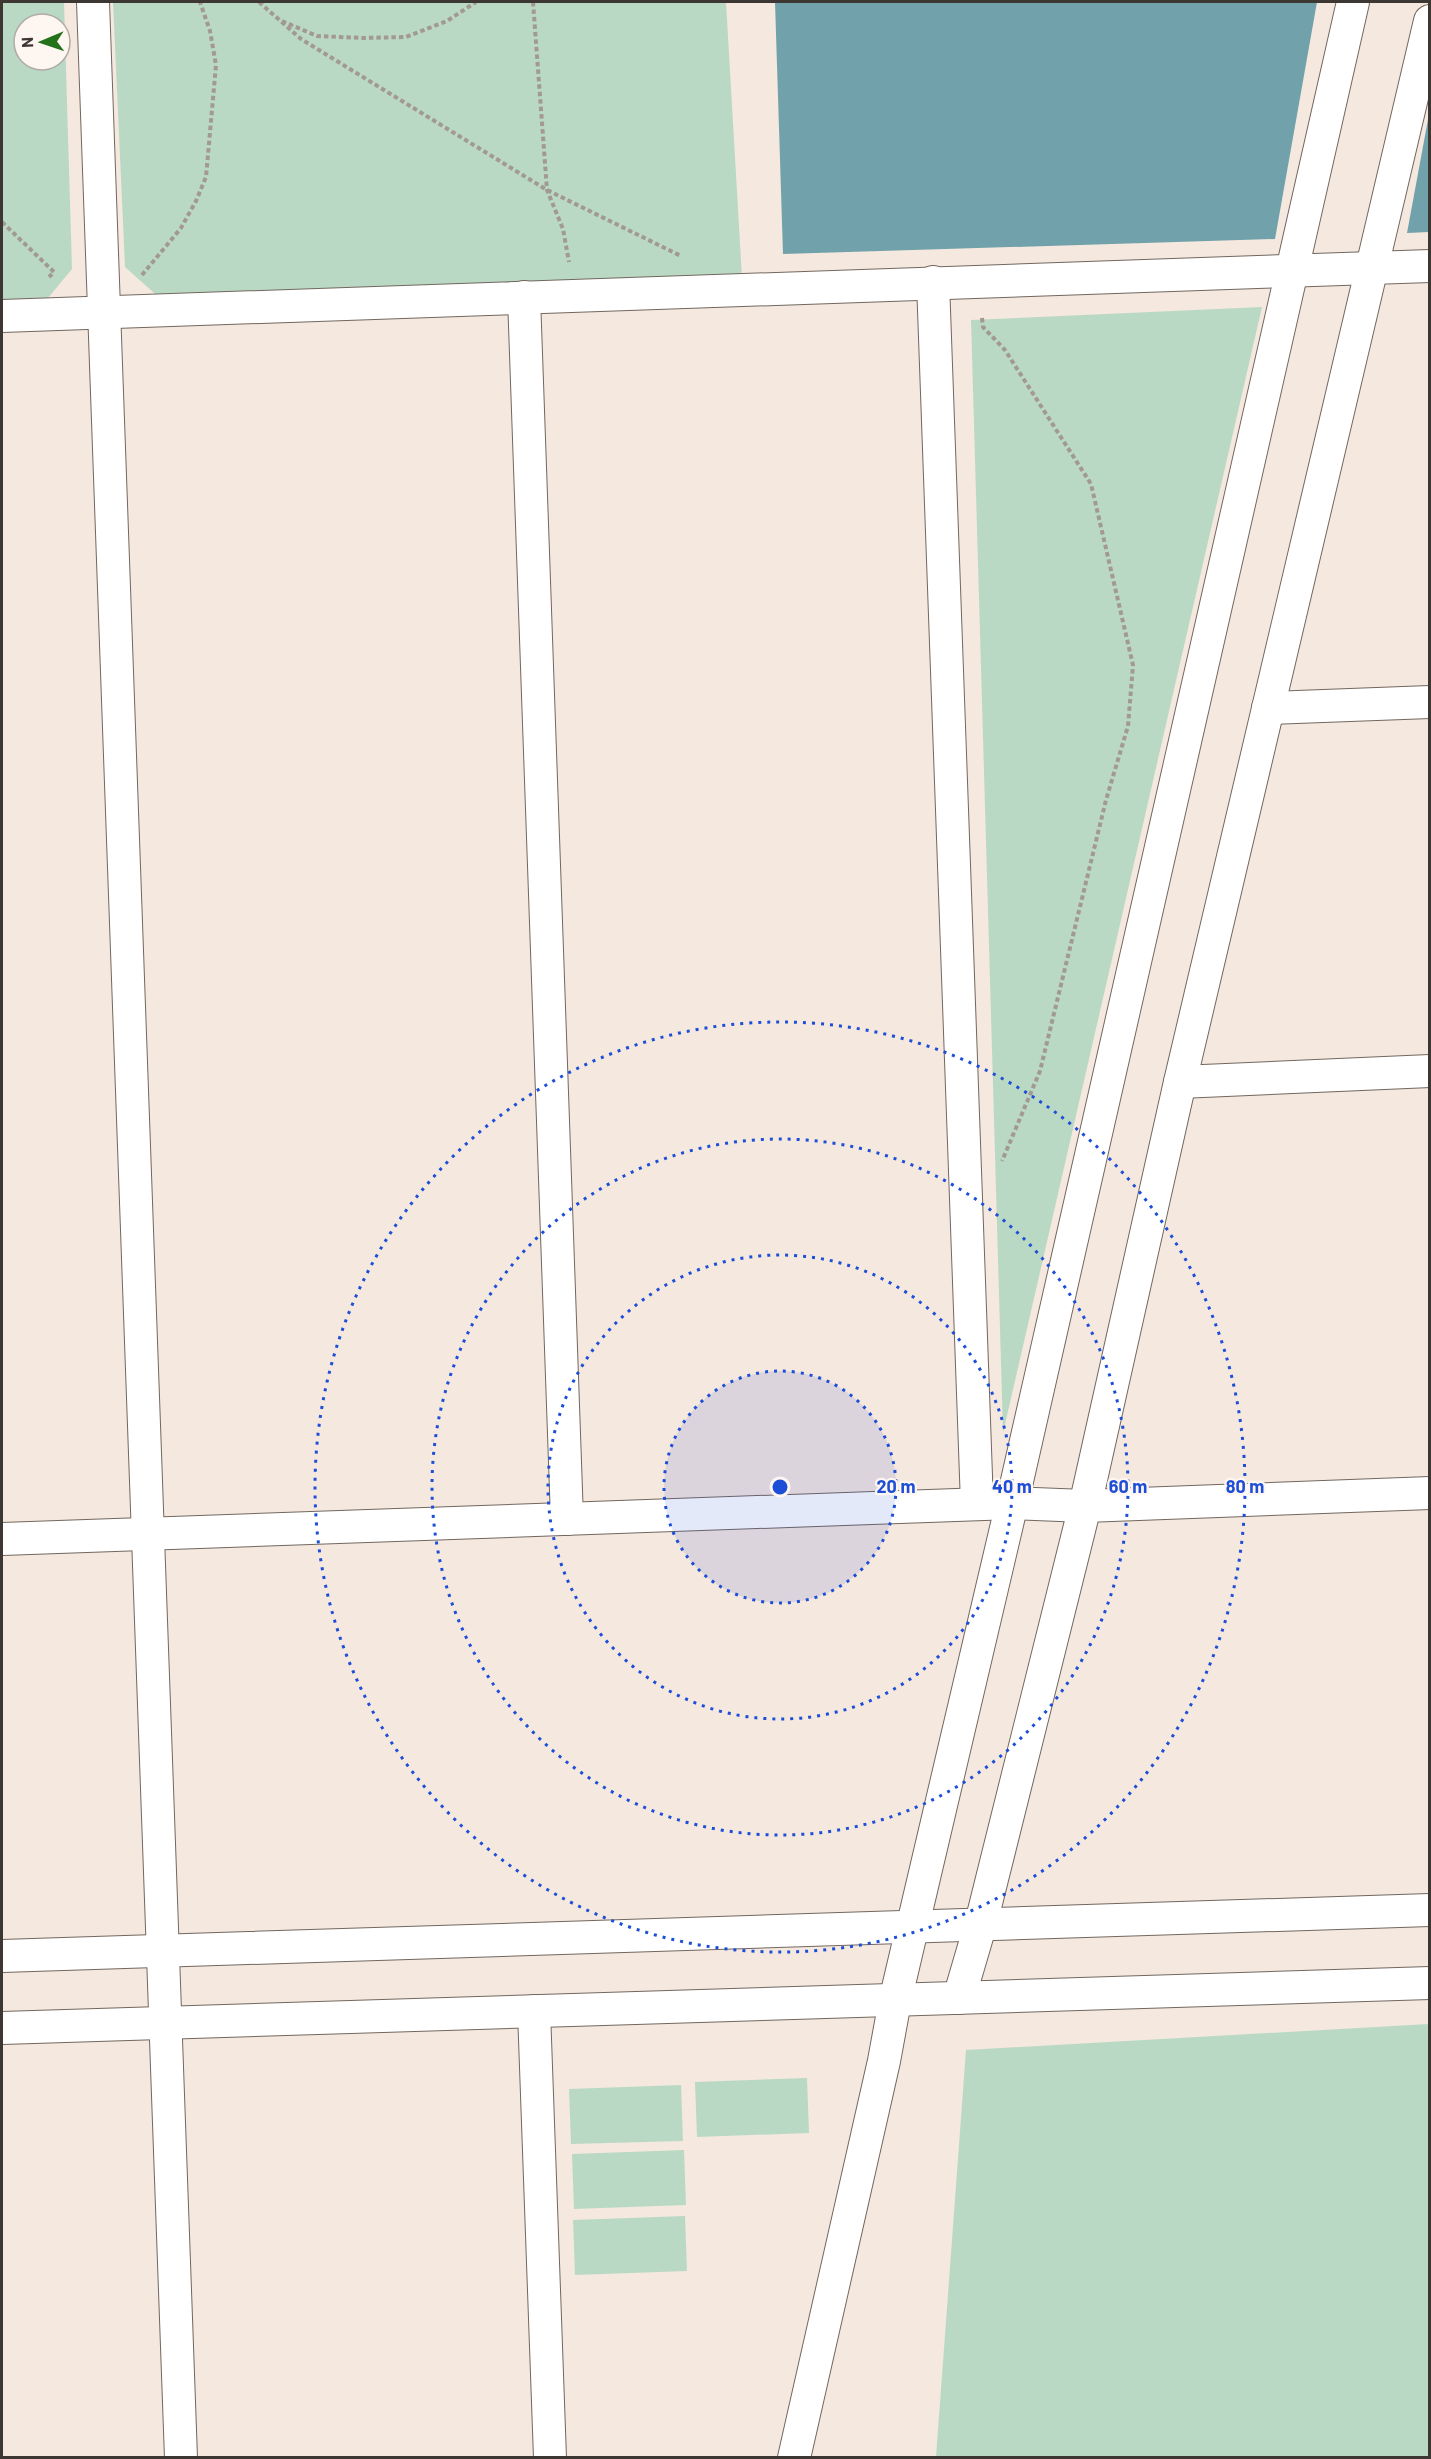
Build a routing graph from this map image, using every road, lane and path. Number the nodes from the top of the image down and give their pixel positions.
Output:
1 (93, 2) edge
2 (200, 2) edge
3 (259, 2) edge
4 (476, 2) edge
5 (533, 2) edge
6 (1353, 2) edge
7 (277, 19) junction
8 (1430, 21) edge
9 (547, 190) junction
10 (2, 222) edge
11 (682, 256) dead end
12 (1430, 266) edge
13 (1371, 267) junction
14 (1293, 270) junction
15 (54, 272) dead end
16 (977, 281) junction
17 (933, 282) junction
18 (574, 295) junction
19 (524, 297) junction
20 (104, 312) junction
21 (2, 316) edge
22 (1430, 702) edge
23 (1268, 708) junction
24 (1430, 1071) edge
25 (1180, 1082) junction
26 (1000, 1166) dead end
27 (1430, 1493) edge
28 (1012, 1503) junction
29 (977, 1504) junction
30 (1085, 1506) junction
31 (567, 1519) junction
32 (147, 1534) junction
33 (2, 1539) edge
34 (1430, 1910) edge
35 (981, 1923) junction
36 (914, 1925) junction
37 (163, 1950) junction
38 (2, 1956) edge
39 (1430, 1983) edge
40 (959, 1998) junction
41 (895, 2001) junction
42 (534, 2010) junction
43 (165, 2023) junction
44 (2, 2028) edge
45 (181, 2457) edge
46 (550, 2457) edge
47 (794, 2457) edge

1 - 20 street
2 - 20 path
3 - 7 path
4 - 7 path
5 - 9 path
6 - 14 street
7 - 9 path
8 - 13 street
9 - 11 path
9 - 18 path
10 - 15 path
12 - 13 street
13 - 14 street
13 - 23 street
14 - 16 street
14 - 28 street
16 - 17 street
16 - 26 path
17 - 18 street
17 - 29 street
18 - 19 street
19 - 20 street
19 - 31 street
20 - 21 street
20 - 32 street
22 - 23 street
23 - 25 street
24 - 25 street
25 - 30 street
27 - 30 street
28 - 29 street
28 - 30 street
28 - 36 street
29 - 31 street
30 - 35 street
31 - 32 street
32 - 33 street
32 - 37 street
34 - 35 street
35 - 36 street
35 - 40 street
36 - 37 street
36 - 41 street
37 - 38 street
37 - 43 street
39 - 40 street
40 - 41 street
41 - 42 street
41 - 47 street
42 - 43 street
42 - 46 street
43 - 44 street
43 - 45 street

